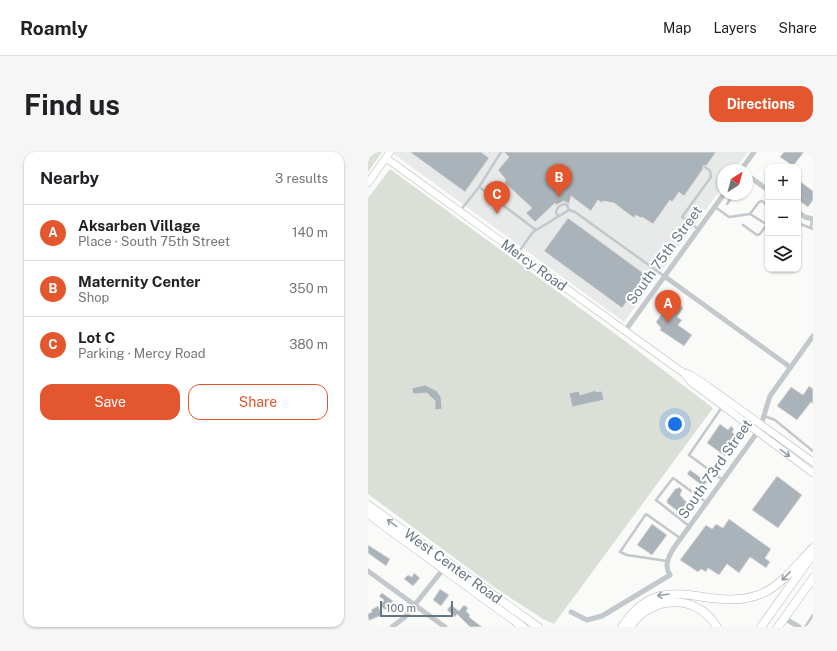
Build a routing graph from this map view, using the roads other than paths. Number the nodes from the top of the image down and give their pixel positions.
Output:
1 (501, 152) edge
2 (754, 152) edge
3 (388, 155) edge
4 (745, 164) edge
5 (705, 167) dead end
6 (753, 179) edge
7 (368, 183) edge
8 (479, 187) junction
9 (765, 188) edge
10 (720, 200) edge
11 (730, 200) edge
12 (727, 204) dead end
13 (765, 204) edge
14 (715, 206) junction
15 (569, 210) junction
16 (460, 212) junction
17 (750, 214) junction
18 (801, 214) edge
19 (558, 216) junction
20 (812, 219) edge
21 (765, 222) edge
22 (743, 225) dead end
23 (801, 225) edge
24 (765, 228) edge
25 (698, 229) junction
26 (812, 229) edge
27 (536, 230) junction
28 (518, 254) junction
29 (664, 276) junction
30 (625, 331) junction
31 (813, 336) edge
32 (790, 367) junction
33 (682, 372) junction
34 (724, 405) junction
35 (764, 416) junction
36 (759, 428) junction
37 (813, 451) edge
38 (813, 462) edge
39 (813, 473) edge
40 (723, 480) junction
41 (706, 502) junction
42 (368, 505) edge
43 (368, 514) edge
44 (689, 526) junction
45 (680, 539) junction
46 (813, 548) edge
47 (813, 554) edge
48 (448, 562) junction
49 (667, 562) junction
50 (442, 570) junction
51 (368, 572) edge
52 (813, 578) edge
53 (415, 606) junction
54 (571, 612) dead end
55 (813, 617) edge
56 (784, 618) junction
57 (392, 627) edge
58 (445, 627) edge
59 (523, 627) edge
60 (538, 627) edge
61 (622, 627) edge
62 (630, 627) edge
63 (717, 627) edge
64 (762, 627) edge
65 (778, 627) edge
66 (799, 627) edge
67 (805, 627) edge

1 - 8 lane
2 - 4 street
3 - 7 main road
3 - 16 main road, Mercy Road
5 - 25 lane
6 - 9 street
8 - 16 lane
8 - 27 lane
10 - 14 street, South 75th Street
11 - 12 lane
13 - 17 lane
14 - 17 lane
14 - 25 street, South 75th Street
15 - 19 lane
15 - 19 lane
15 - 29 lane
16 - 28 main road, Mercy Road
17 - 21 lane
18 - 20 street
19 - 27 lane
20 - 26 lane
22 - 24 lane
23 - 26 lane
25 - 29 street, South 75th Street
27 - 28 lane
28 - 30 main road, Mercy Road
29 - 30 street, South 75th Street
29 - 32 street
30 - 33 main road, Mercy Road
31 - 32 street, South 73rd Street
32 - 35 street, South 73rd Street
33 - 34 main road, Mercy Road
33 - 36 main road, Mercy Road
34 - 36 main road, Mercy Road
34 - 40 lane
35 - 36 street, South 73rd Street
35 - 37 lane
36 - 38 main road, Mercy Road
36 -> 39 main road, Mercy Road
36 - 40 street, South 73rd Street
40 - 41 street, South 73rd Street
41 - 44 street, South 73rd Street
41 - 44 lane
48 -> 42 main road, West Center Road
43 - 50 main road, West Center Road
44 - 45 street, South 73rd Street
45 - 49 street, South 73rd Street
45 - 49 lane
46 -> 61 main road
47 - 64 main road
48 - 50 street
48 - 60 main road, West Center Road
49 - 54 street
50 - 53 street
50 - 59 main road, West Center Road
51 - 53 street
52 - 56 main road
53 - 57 street
53 - 58 street
55 - 67 lane
56 - 65 main road
56 - 66 street
62 - 63 main road

